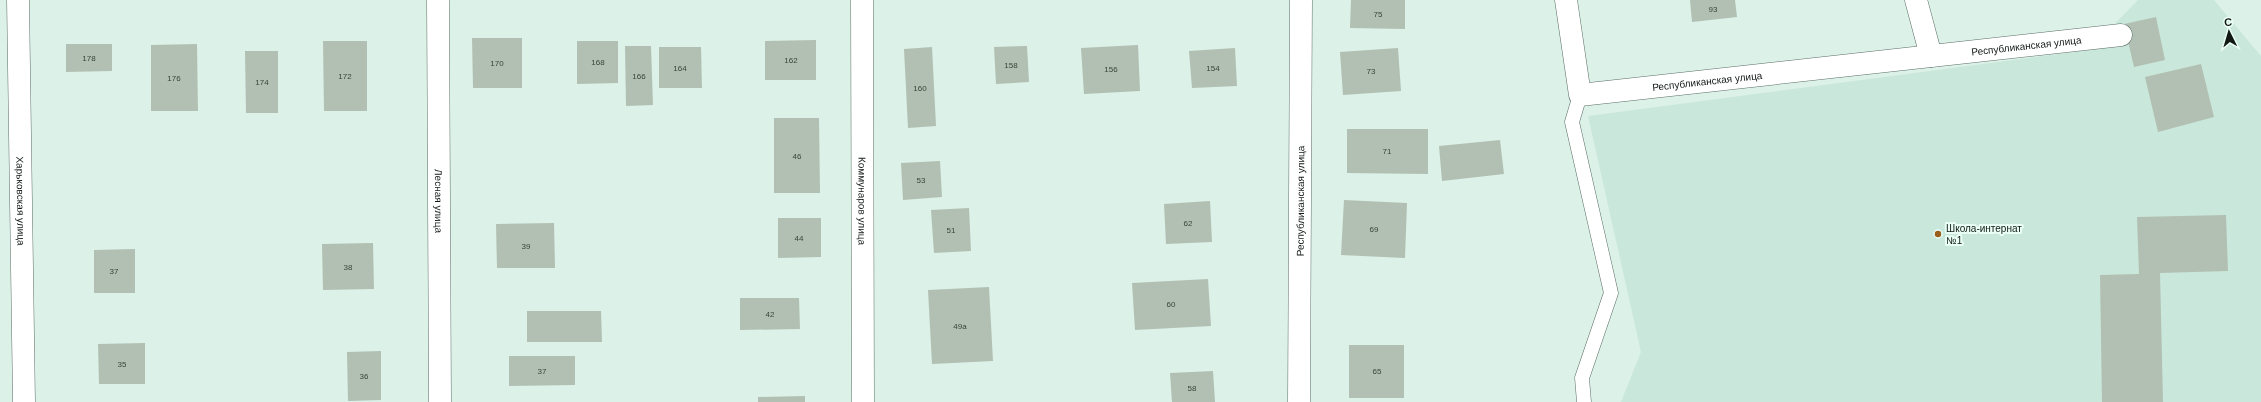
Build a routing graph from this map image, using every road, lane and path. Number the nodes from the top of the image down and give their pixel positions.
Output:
1 (18, 0) edge
2 (438, 0) edge
3 (862, 0) edge
4 (1301, 0) edge
5 (1566, 0) edge
6 (1916, 0) edge
7 (2121, 34) dead end
8 (1931, 56) junction
9 (1580, 95) junction
10 (24, 402) edge
11 (440, 402) edge
12 (863, 402) edge
13 (1299, 402) edge
14 (1584, 402) edge

1 - 10 street, Харьковская улица
2 - 11 street, Лесная улица
3 - 12 street, Коммунаров улица
4 - 13 street, Республиканская улица
5 - 9 street
6 - 8 street
7 - 8 street, Республиканская улица
8 - 9 street, Республиканская улица
9 - 14 lane

